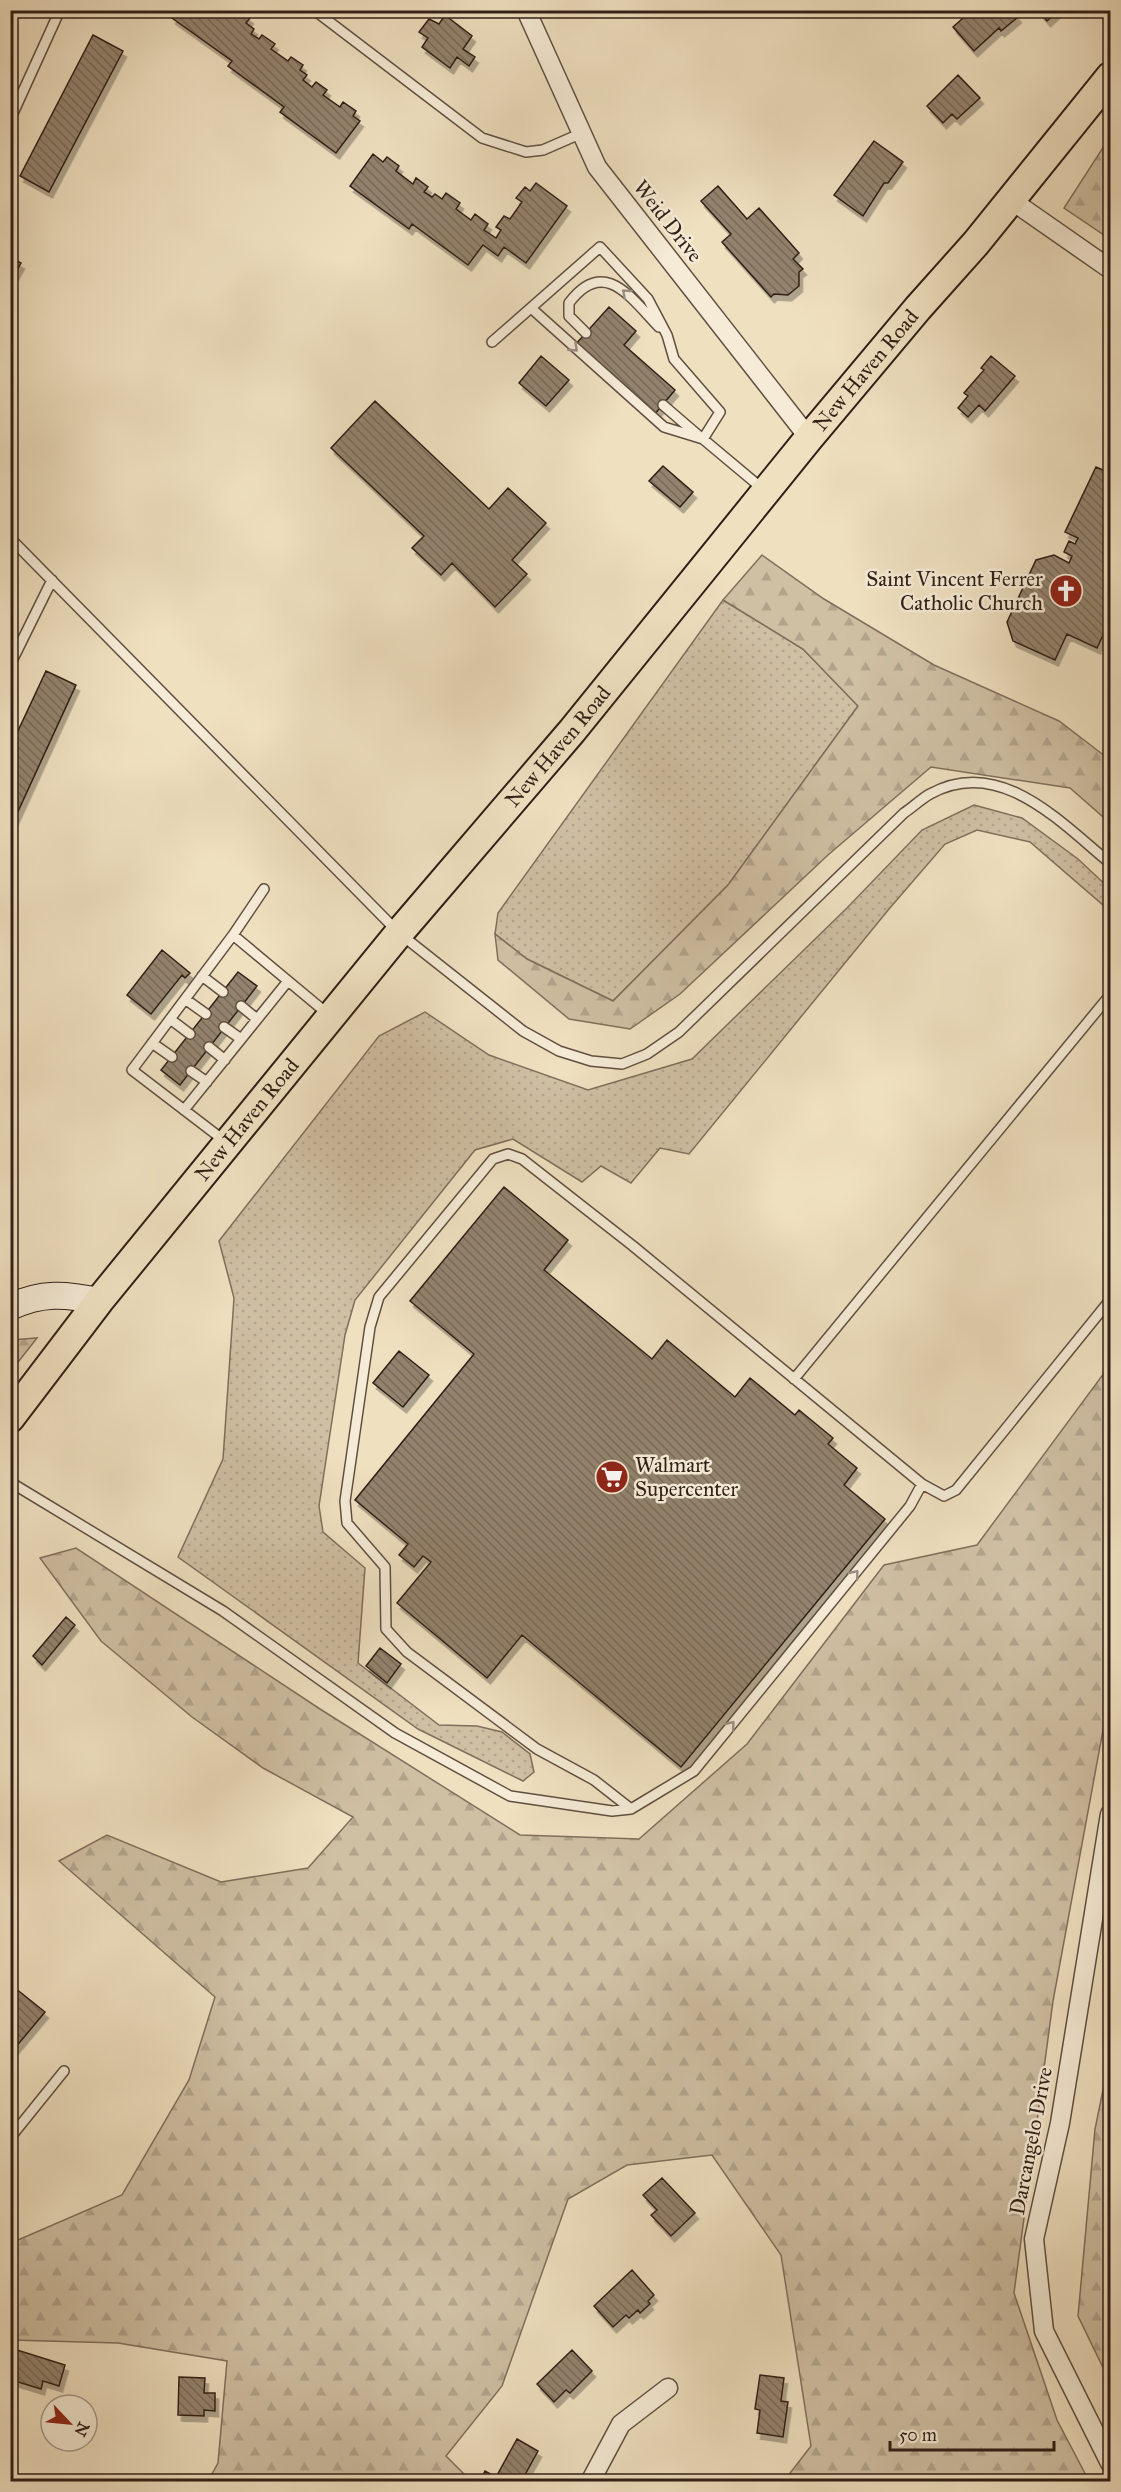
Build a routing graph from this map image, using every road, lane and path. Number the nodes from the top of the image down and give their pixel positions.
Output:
1 (60, 10) edge
2 (314, 10) edge
3 (526, 10) edge
4 (1110, 77) edge
5 (10, 120) edge
6 (582, 133) junction
7 (1011, 200) junction
8 (1110, 269) edge
9 (531, 308) junction
10 (586, 333) dead end
11 (667, 335) junction
12 (492, 342) dead end
13 (663, 405) dead end
14 (808, 438) junction
15 (704, 439) junction
16 (766, 491) junction
17 (10, 538) edge
18 (52, 580) junction
19 (10, 665) edge
20 (1110, 863) edge
21 (264, 889) dead end
22 (399, 933) junction
23 (232, 935) junction
24 (202, 976) junction
25 (288, 981) junction
26 (223, 992) dead end
27 (1110, 994) edge
28 (185, 999) junction
29 (241, 1006) dead end
30 (206, 1014) dead end
31 (331, 1017) junction
32 (257, 1018) junction
33 (170, 1019) junction
34 (224, 1027) dead end
35 (190, 1034) dead end
36 (241, 1039) junction
37 (152, 1043) junction
38 (209, 1047) dead end
39 (172, 1057) dead end
40 (225, 1060) junction
41 (191, 1071) dead end
42 (207, 1082) junction
43 (184, 1110) junction
44 (228, 1144) junction
45 (1110, 1300) edge
46 (99, 1301) junction
47 (10, 1307) edge
48 (794, 1379) junction
49 (10, 1418) edge
50 (10, 1482) edge
51 (922, 1484) junction
52 (631, 1809) junction
53 (1110, 1814) edge
54 (64, 2071) dead end
55 (10, 2138) edge
56 (668, 2388) dead end
57 (1110, 2463) edge
58 (590, 2481) edge

1 - 5 lane
2 - 6 lane
3 - 6 street, Weid Drive
4 - 7 main road, New Haven Road
6 - 14 street, Weid Drive
7 - 8 street
7 - 14 main road, New Haven Road
9 - 11 lane
9 - 12 lane
9 -> 15 lane
11 -> 10 lane
11 - 15 lane
13 - 15 lane
14 - 16 main road, New Haven Road
15 - 16 lane
16 - 22 main road, New Haven Road
17 - 18 lane
18 - 19 lane
18 - 22 lane
20 - 22 lane
21 - 23 lane
22 - 31 main road, New Haven Road
23 - 24 lane
23 - 25 lane
24 - 26 lane
24 - 28 lane
25 - 31 lane
25 - 32 lane
27 - 48 lane
28 - 30 lane
28 - 33 lane
29 - 32 lane
31 - 44 main road, New Haven Road
32 - 36 lane
33 - 35 lane
33 - 37 lane
34 - 36 lane
36 - 40 lane
37 - 39 lane
37 - 43 lane
38 - 40 lane
40 - 42 lane
41 - 42 lane
42 - 43 lane
43 - 44 lane
44 - 46 main road, New Haven Road
45 - 51 lane
46 - 47 street
46 - 49 main road, New Haven Road
48 - 51 lane
48 - 52 lane
50 - 52 lane
52 -> 51 lane
53 - 57 street, Darcangelo Drive
54 - 55 lane
56 - 58 street

